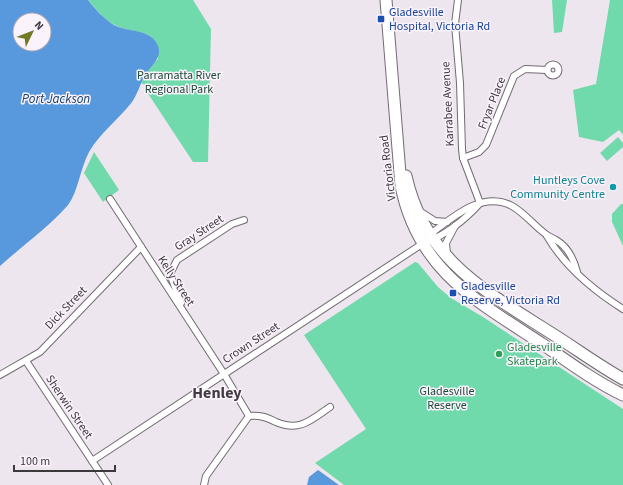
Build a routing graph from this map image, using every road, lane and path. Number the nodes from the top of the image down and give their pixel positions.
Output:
1 (386, 0) edge
2 (393, 0) edge
3 (458, 0) edge
4 (547, 70) dead end
5 (462, 158) junction
6 (110, 199) dead end
7 (413, 201) junction
8 (480, 204) junction
9 (244, 220) dead end
10 (448, 222) junction
11 (457, 223) junction
12 (432, 237) junction
13 (422, 244) junction
14 (141, 247) junction
15 (459, 269) junction
16 (623, 308) edge
17 (186, 316) junction
18 (26, 361) junction
19 (224, 374) junction
20 (0, 375) edge
21 (623, 379) edge
22 (622, 395) edge
23 (330, 407) dead end
24 (249, 416) junction
25 (92, 461) junction
26 (108, 485) edge
27 (204, 485) edge

1 - 13 highway, Victoria Road
2 - 7 highway, Victoria Road
3 - 5 street, Karrabee Avenue
4 - 5 street, Fryar Place
5 - 8 street, Karrabee Avenue
6 - 14 street, Kelly Street
7 - 10 street
7 - 12 highway, Victoria Road
8 - 10 street
8 - 11 street
8 - 16 street
9 - 17 street, Gray Street
10 - 12 street
11 - 12 street
11 - 15 street
12 - 13 street, Crown Street
12 - 15 highway, Victoria Road
13 - 19 street, Crown Street
13 - 22 highway, Victoria Road
14 - 17 street, Kelly Street
14 - 18 street, Dick Street
15 - 21 highway, Victoria Road
17 - 19 street, Kelly Street
18 - 20 street, Dick Street
18 - 25 street, Sherwin Street
19 - 24 street, Kelly Street
19 - 25 street, Crown Street
23 - 24 street
24 - 27 street
25 - 26 street, Sherwin Street

